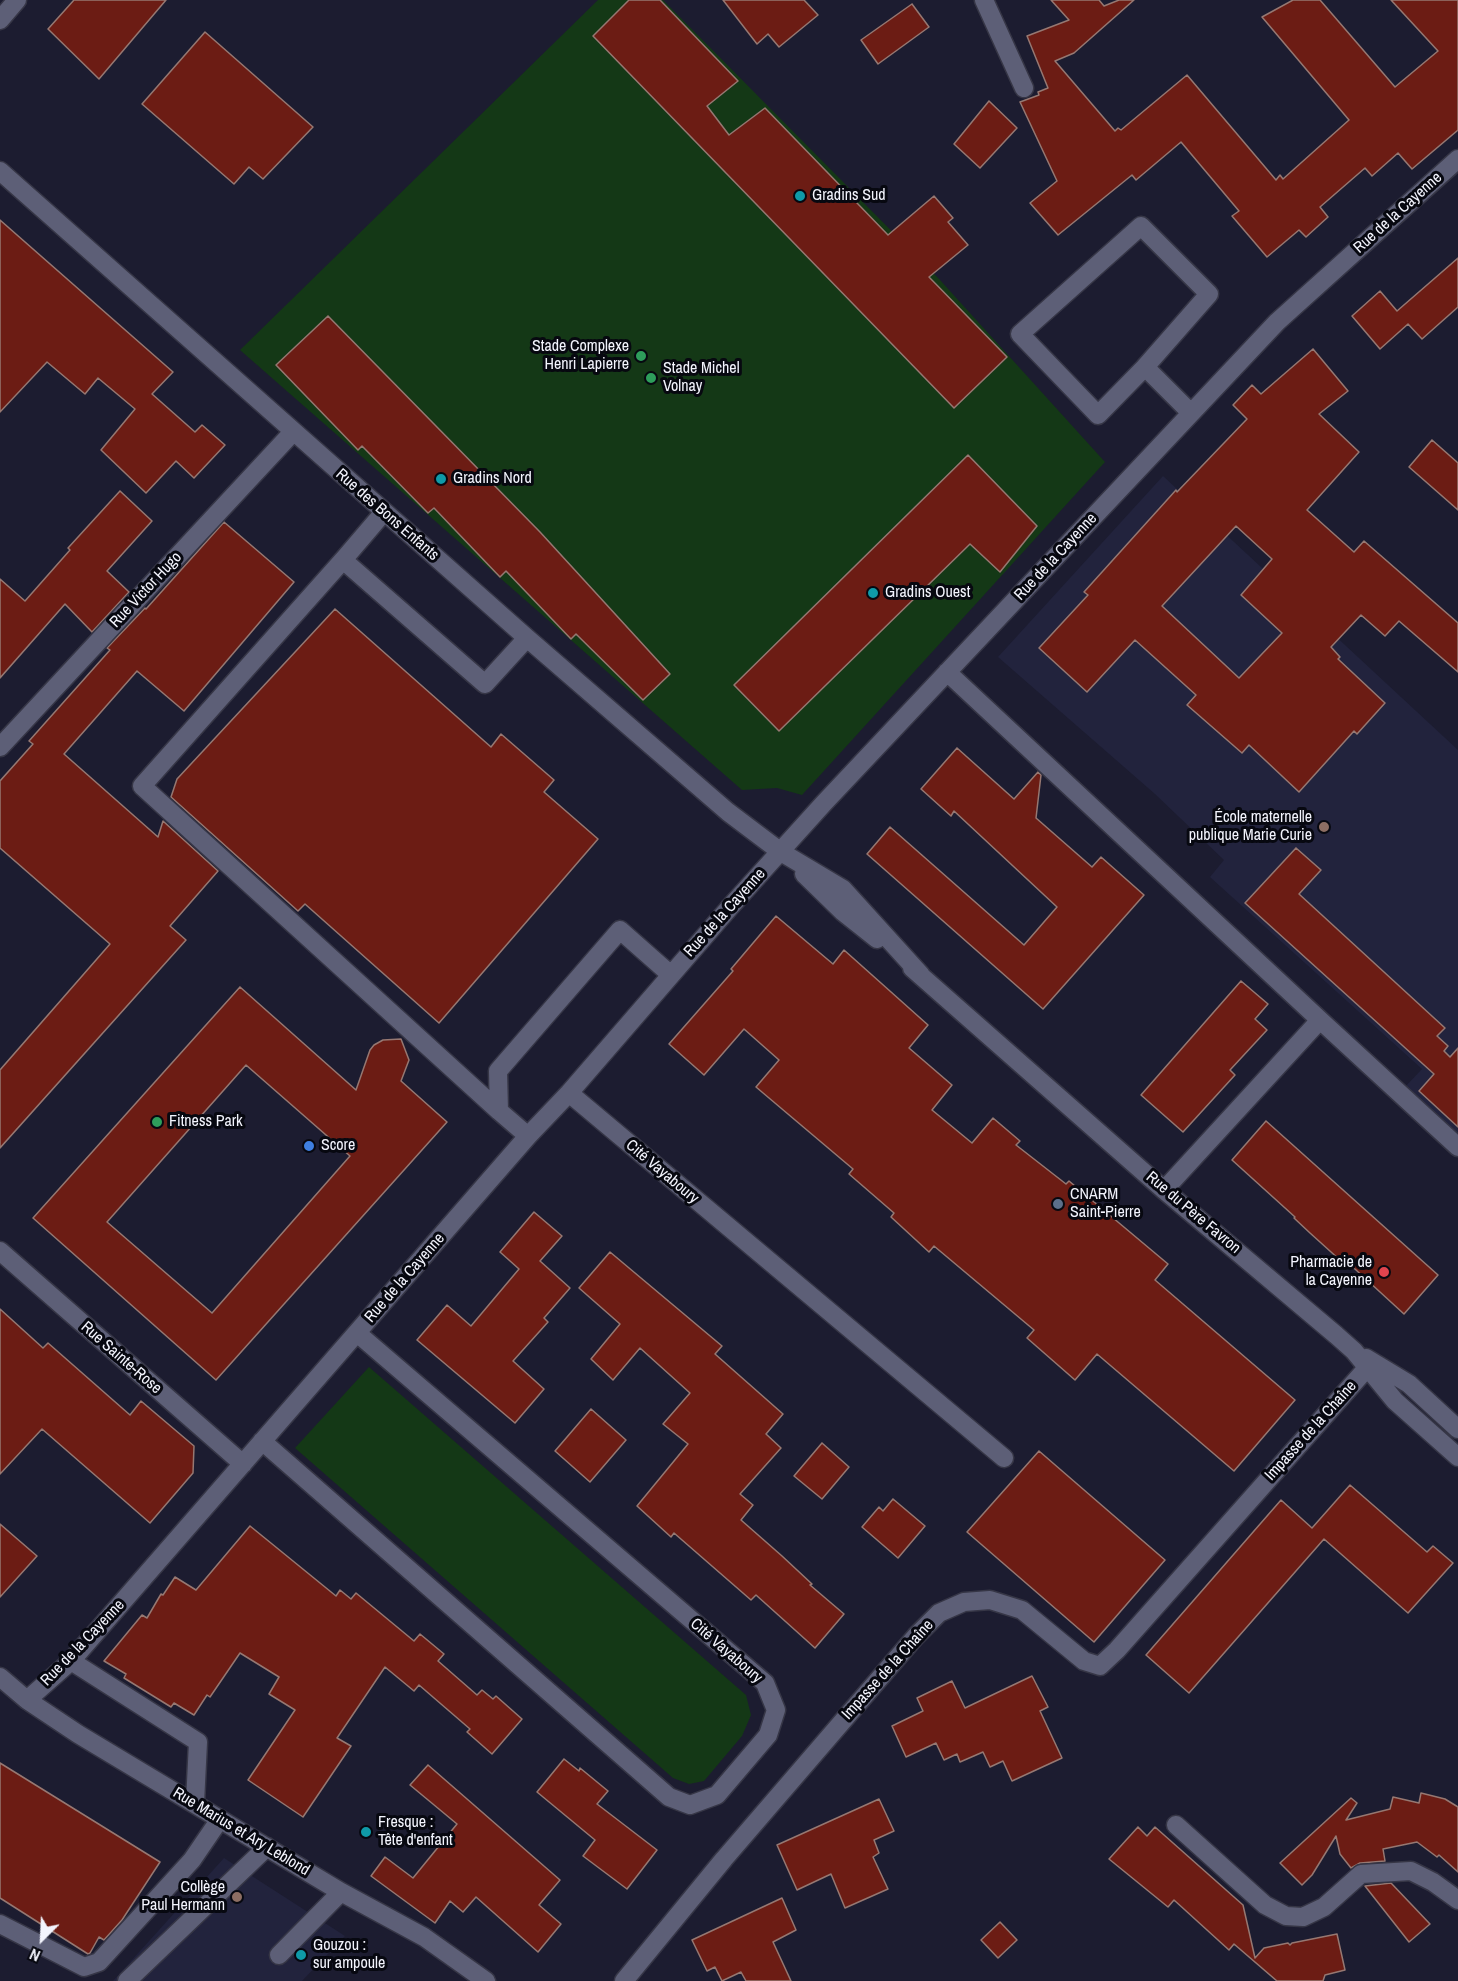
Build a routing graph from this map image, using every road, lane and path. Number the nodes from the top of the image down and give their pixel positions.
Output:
1 (17, 0) edge
2 (984, 0) edge
3 (0, 20) edge
4 (1024, 88) dead end
5 (1458, 159) edge
6 (0, 171) edge
7 (1145, 367) junction
8 (1191, 413) junction
9 (293, 432) junction
10 (384, 512) junction
11 (343, 560) junction
12 (527, 638) junction
13 (947, 672) junction
14 (0, 720) edge
15 (14, 732) junction
16 (0, 747) edge
17 (781, 852) junction
18 (671, 975) junction
19 (1320, 1020) junction
20 (569, 1093) junction
21 (499, 1111) junction
22 (528, 1136) junction
23 (1458, 1147) edge
24 (1164, 1190) junction
25 (0, 1251) edge
26 (357, 1334) junction
27 (1354, 1351) junction
28 (1367, 1368) junction
29 (1458, 1429) edge
30 (262, 1441) junction
31 (1458, 1457) edge
32 (1004, 1458) dead end
33 (243, 1464) junction
34 (71, 1660) junction
35 (3, 1685) edge
36 (27, 1700) junction
37 (195, 1803) junction
38 (220, 1819) junction
39 (1176, 1825) dead end
40 (267, 1847) junction
41 (340, 1892) junction
42 (1458, 1900) edge
43 (0, 1924) edge
44 (279, 1956) dead end
45 (127, 1981) edge
46 (486, 1981) edge
47 (624, 1981) edge

1 - 3 street
2 - 4 street
5 - 8 street, Rue de la Cayenne
6 - 9 street, Rue des Bons Enfants
7 - 7 street
7 - 8 street
8 - 13 street, Rue de la Cayenne
9 - 10 street, Rue des Bons Enfants
9 - 15 street, Rue Victor Hugo
10 - 11 street
10 - 12 street, Rue des Bons Enfants
11 - 12 street
11 - 21 street
12 - 17 street, Rue des Bons Enfants
13 - 17 street, Rue de la Cayenne
13 - 19 street
14 - 15 street
15 - 16 street, Rue Victor Hugo
17 - 18 street, Rue de la Cayenne
17 - 24 street, Rue du Père Favron
18 - 20 street, Rue de la Cayenne
18 - 21 street
19 - 23 street
19 - 24 street
20 - 22 street, Rue de la Cayenne
20 - 32 street, Cité Vayaboury
21 - 22 street
22 - 26 street, Rue de la Cayenne
24 - 27 street, Rue du Père Favron
25 - 33 street, Rue Sainte-Rose
26 - 30 street, Rue de la Cayenne
26 - 30 street, Cité Vayaboury
27 - 28 street, Rue du Père Favron
27 - 29 street
28 - 31 street, Rue du Père Favron
28 - 47 street, Impasse de la Chaîne
30 - 33 street, Rue de la Cayenne
33 - 34 street, Rue de la Cayenne
34 - 36 street, Rue de la Cayenne
34 - 37 street
35 - 36 street, Rue Marius et Ary Leblond
36 - 37 street, Rue Marius et Ary Leblond
37 - 38 street, Rue Marius et Ary Leblond
38 - 40 street, Rue Marius et Ary Leblond
38 - 43 street
39 - 42 street
40 - 41 street, Rue Marius et Ary Leblond
40 - 45 street
41 - 44 street
41 - 46 street, Rue Marius et Ary Leblond

